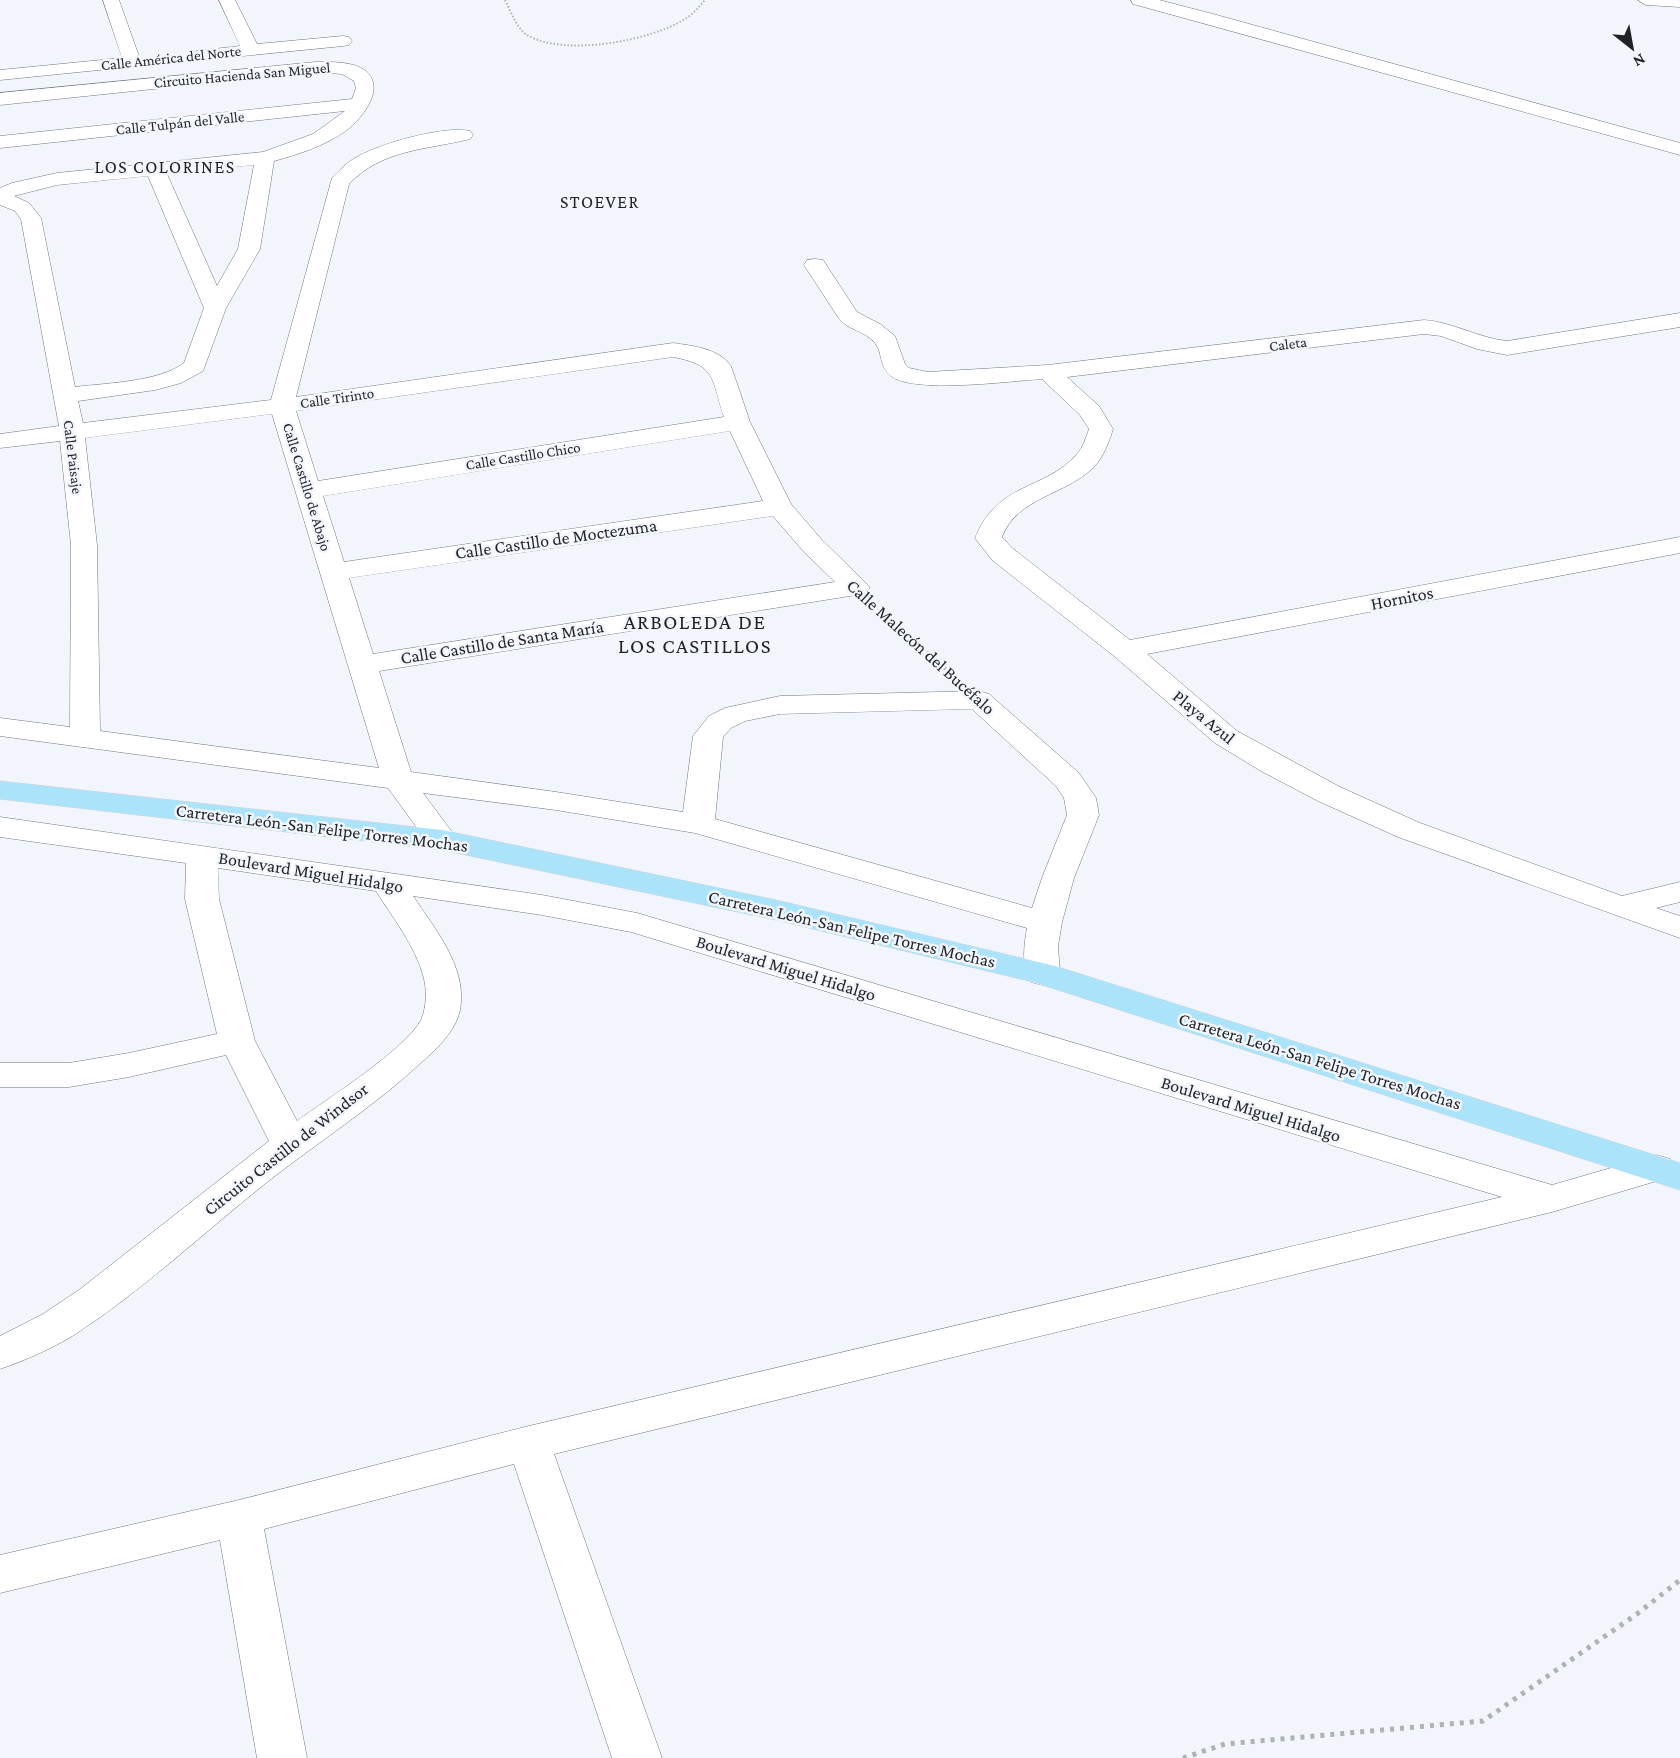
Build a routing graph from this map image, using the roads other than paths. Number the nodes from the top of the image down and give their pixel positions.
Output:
1 (111, 0) edge
2 (227, 0) edge
3 (1139, 0) edge
4 (1647, 0) edge
5 (1680, 2) edge
6 (343, 41) dead end
7 (251, 50) junction
8 (180, 57) dead end
9 (2, 69) edge
10 (0, 99) edge
11 (359, 104) junction
12 (463, 135) dead end
13 (0, 142) edge
14 (1680, 149) edge
15 (265, 158) junction
16 (155, 169) junction
17 (0, 196) edge
18 (815, 265) dead end
19 (214, 311) junction
20 (1680, 320) edge
21 (674, 350) joint
22 (1048, 372) junction
23 (64, 396) junction
24 (282, 406) junction
25 (738, 422) junction
26 (72, 432) junction
27 (0, 441) edge
28 (309, 490) junction
29 (779, 507) junction
30 (1680, 545) edge
31 (332, 572) junction
32 (856, 587) joint
33 (1124, 650) junction
34 (362, 665) junction
35 (0, 727) edge
36 (85, 736) junction
37 (398, 780) junction
38 (0, 790) edge
39 (698, 824) junction
40 (0, 827) edge
41 (442, 840) junction
42 (202, 855) junction
43 (388, 885) junction
44 (1680, 892) edge
45 (1621, 906) junction
46 (1045, 922) junction
47 (1680, 928) edge
48 (1043, 974) junction
49 (237, 1041) junction
50 (0, 1075) edge
51 (290, 1145) junction
52 (1668, 1172) edge
53 (1552, 1199) junction
54 (0, 1353) edge
55 (529, 1443) junction
56 (239, 1518) junction
57 (0, 1574) edge
58 (282, 1758) edge
59 (638, 1758) edge

1 - 9 street, Calle América del Norte
2 - 7 street
3 - 14 street
4 - 5 street
6 - 7 street, Calle América del Norte
7 - 8 street, Calle América del Norte
10 - 11 street, Circuito Hacienda San Miguel
11 - 13 street, Calle Tulpán del Valle
11 - 15 street
12 - 24 street, Calle Castillo de Abajo
15 - 16 street
15 - 19 street
16 - 17 street
16 - 19 street
17 - 23 street, Calle Paisaje
18 - 22 street, Caleta
19 - 23 street
20 - 22 street, Caleta
21 - 24 street, Calle Tirinto
21 - 25 street, Calle Malecón del Bucéfalo
22 - 33 street, Playa Azul
23 - 26 street, Calle Paisaje
24 - 26 street, Calle Tirinto
24 - 28 street, Calle Castillo de Abajo
25 - 28 street, Calle Castillo Chico
25 - 29 street, Calle Malecón del Bucéfalo
26 - 27 street, Calle Tirinto
26 - 36 street, Calle Paisaje
28 - 31 street, Calle Castillo de Abajo
29 - 31 street, Calle Castillo de Moctezuma
29 - 32 street, Calle Malecón del Bucéfalo
30 - 33 street, Hornitos
31 - 34 street, Calle Castillo de Abajo
32 - 34 street, Calle Castillo de Santa María
33 - 45 street, Playa Azul
34 - 37 street, Calle Castillo de Abajo
35 - 36 street
36 - 37 street
37 - 39 street
37 - 41 street, Calle Castillo de Abajo
38 - 41 main road, Carretera León-San Felipe Torres Mochas
39 - 46 street
39 - 46 street, Calle Malecón del Bucéfalo
40 - 42 street, Boulevard Miguel Hidalgo
41 - 48 main road, Carretera León-San Felipe Torres Mochas
42 - 43 street, Boulevard Miguel Hidalgo
42 - 49 street
43 - 51 street, Circuito Castillo de Windsor
43 - 53 street, Boulevard Miguel Hidalgo
44 - 45 street
45 - 47 street, Playa Azul
46 - 48 street, Calle Malecón del Bucéfalo
48 - 52 main road, Carretera León-San Felipe Torres Mochas
49 - 50 street
49 - 51 street
51 - 54 street, Circuito Castillo de Windsor
52 - 53 street
53 - 55 street
55 - 56 street
55 - 59 street
56 - 57 street
56 - 58 street

